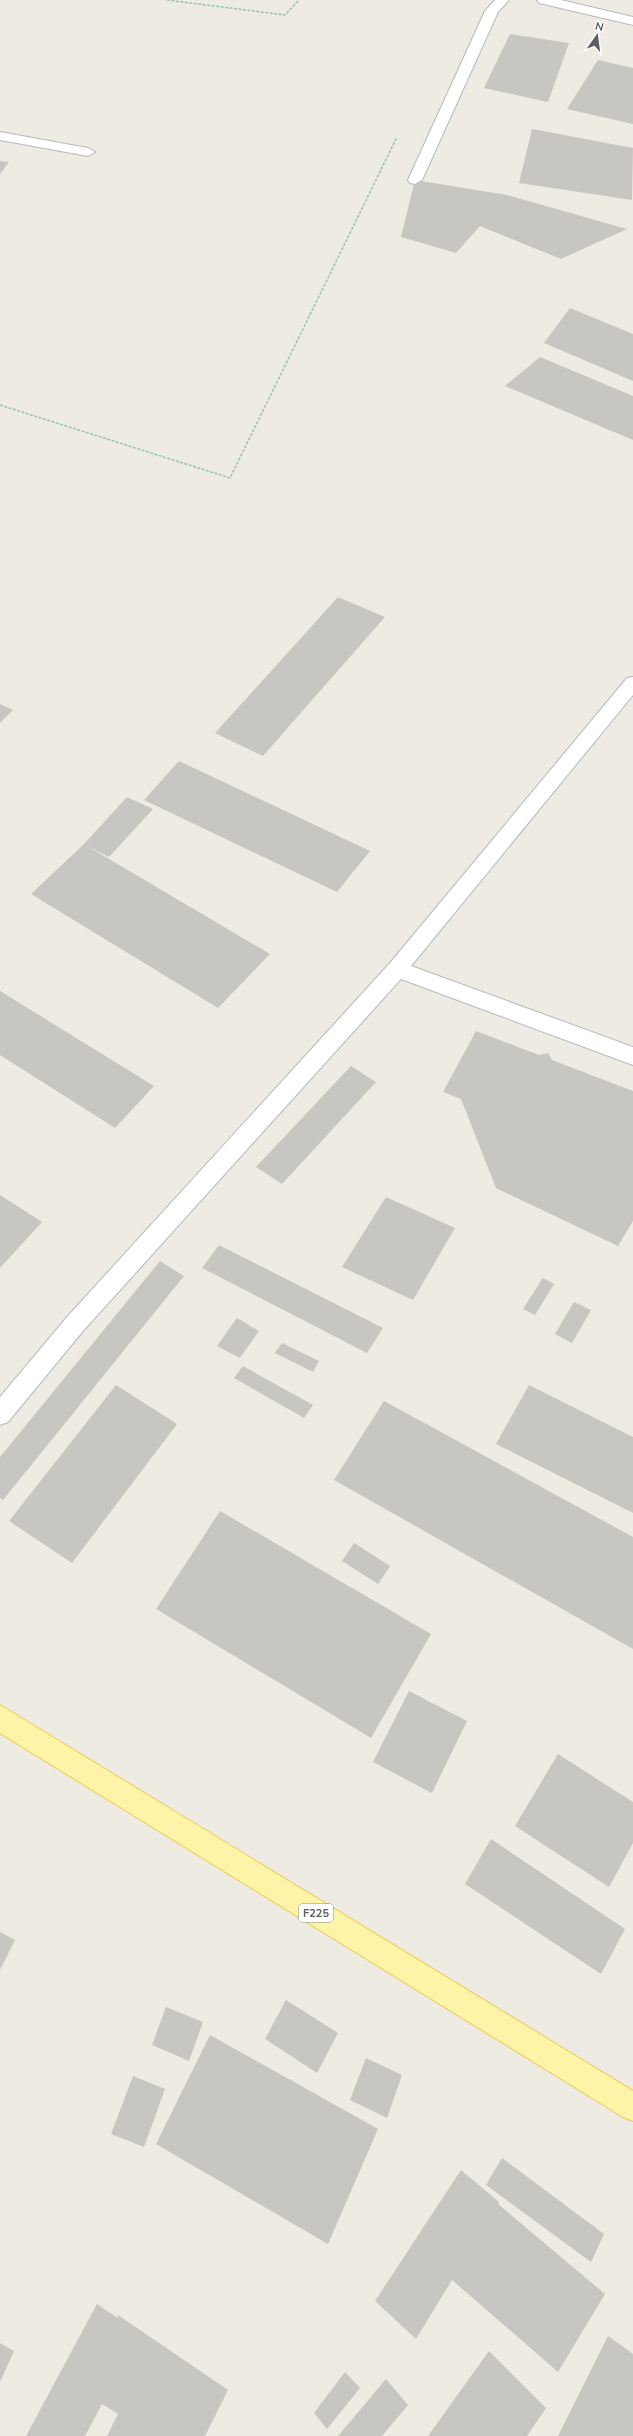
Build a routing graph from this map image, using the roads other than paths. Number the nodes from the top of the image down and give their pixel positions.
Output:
1 (502, 0) edge
2 (544, 0) edge
3 (633, 21) edge
4 (0, 136) edge
5 (88, 152) dead end
6 (415, 180) dead end
7 (633, 683) edge
8 (397, 968) junction
9 (633, 1056) edge
10 (0, 1414) edge
11 (0, 1718) edge
12 (633, 2107) edge

1 - 6 street
2 - 3 street
4 - 5 street
7 - 8 street
8 - 9 street
8 - 10 street
11 - 12 main road, F225

